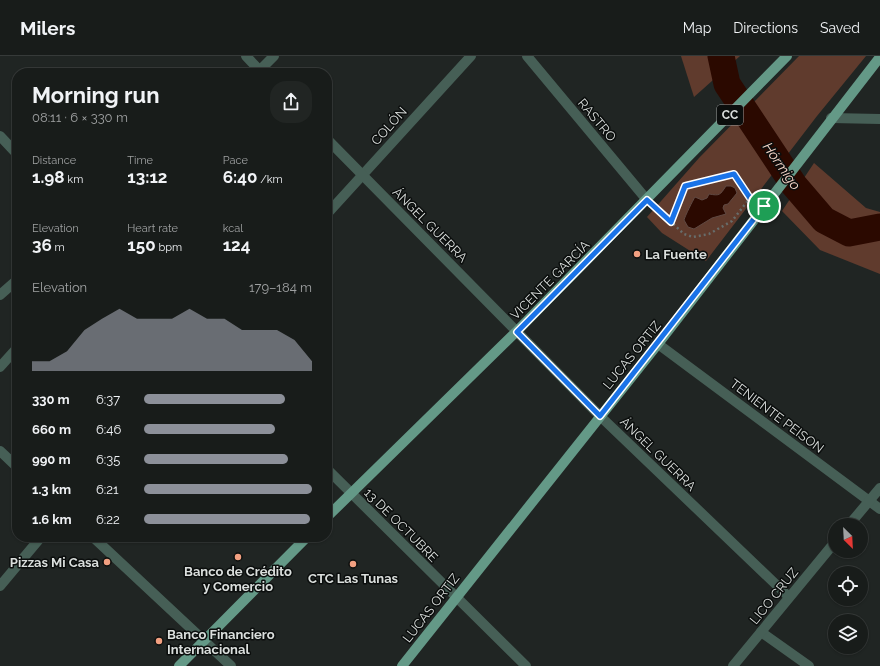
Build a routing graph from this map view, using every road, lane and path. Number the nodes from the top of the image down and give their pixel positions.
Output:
1 (246, 56) edge
2 (274, 56) edge
3 (471, 56) edge
4 (527, 56) edge
5 (880, 57) edge
6 (784, 59) edge
7 (256, 68) edge
8 (263, 68) edge
9 (831, 118) junction
10 (880, 119) edge
11 (0, 136) edge
12 (332, 144) edge
13 (12, 149) edge
14 (362, 175) junction
15 (750, 198) junction
16 (647, 200) junction
17 (765, 205) junction
18 (332, 208) edge
19 (671, 222) junction
20 (12, 284) edge
21 (0, 295) edge
22 (517, 332) junction
23 (658, 344) junction
24 (12, 354) edge
25 (0, 367) edge
26 (600, 416) junction
27 (0, 451) edge
28 (12, 462) edge
29 (332, 474) edge
30 (880, 488) edge
31 (350, 494) junction
32 (869, 500) junction
33 (880, 509) edge
34 (332, 512) edge
35 (855, 518) edge
36 (37, 542) edge
37 (98, 542) edge
38 (302, 542) edge
39 (828, 550) edge
40 (0, 586) edge
41 (789, 597) junction
42 (456, 598) junction
43 (761, 632) junction
44 (204, 640) junction
45 (179, 666) edge
46 (231, 666) edge
47 (402, 666) edge
48 (526, 666) edge
49 (733, 666) edge
50 (810, 666) edge

1 - 7 street
2 - 8 street
3 - 14 street, COLÓN
4 - 16 street, RASTRO
5 - 9 main road, LUCAS ORTIZ
6 - 16 main road, VICENTE GARCÍA / CC
9 - 10 street
9 - 17 main road, LUCAS ORTIZ
11 - 13 street
12 - 14 street, ÁNGEL GUERRA
14 - 18 street, COLÓN
14 - 22 street, ÁNGEL GUERRA
15 - 17 path
15 - 19 path
15 - 19 path
16 - 19 path
16 - 22 main road, VICENTE GARCÍA / CC
17 - 23 main road, LUCAS ORTIZ
20 - 21 street
22 - 26 street, ÁNGEL GUERRA
22 - 31 main road, VICENTE GARCÍA / CC
23 - 26 main road, LUCAS ORTIZ
23 - 32 street, TENIENTE PEISON
24 - 25 street
26 - 41 street, ÁNGEL GUERRA
26 - 42 main road, LUCAS ORTIZ
27 - 28 street
29 - 31 street, 13 DE OCTUBRE
30 - 32 street
31 - 34 main road, VICENTE GARCÍA / CC
31 - 42 street, 13 DE OCTUBRE
32 - 33 street, TENIENTE PEISON
32 - 35 street
36 - 40 street
37 - 44 street
38 - 44 main road
39 - 41 street, LICO CRUZ
41 - 43 street, LICO CRUZ
42 - 47 main road, LUCAS ORTIZ
42 - 48 street, 13 DE OCTUBRE
43 - 49 street, LICO CRUZ
43 - 50 street
44 - 45 main road
44 - 46 street

